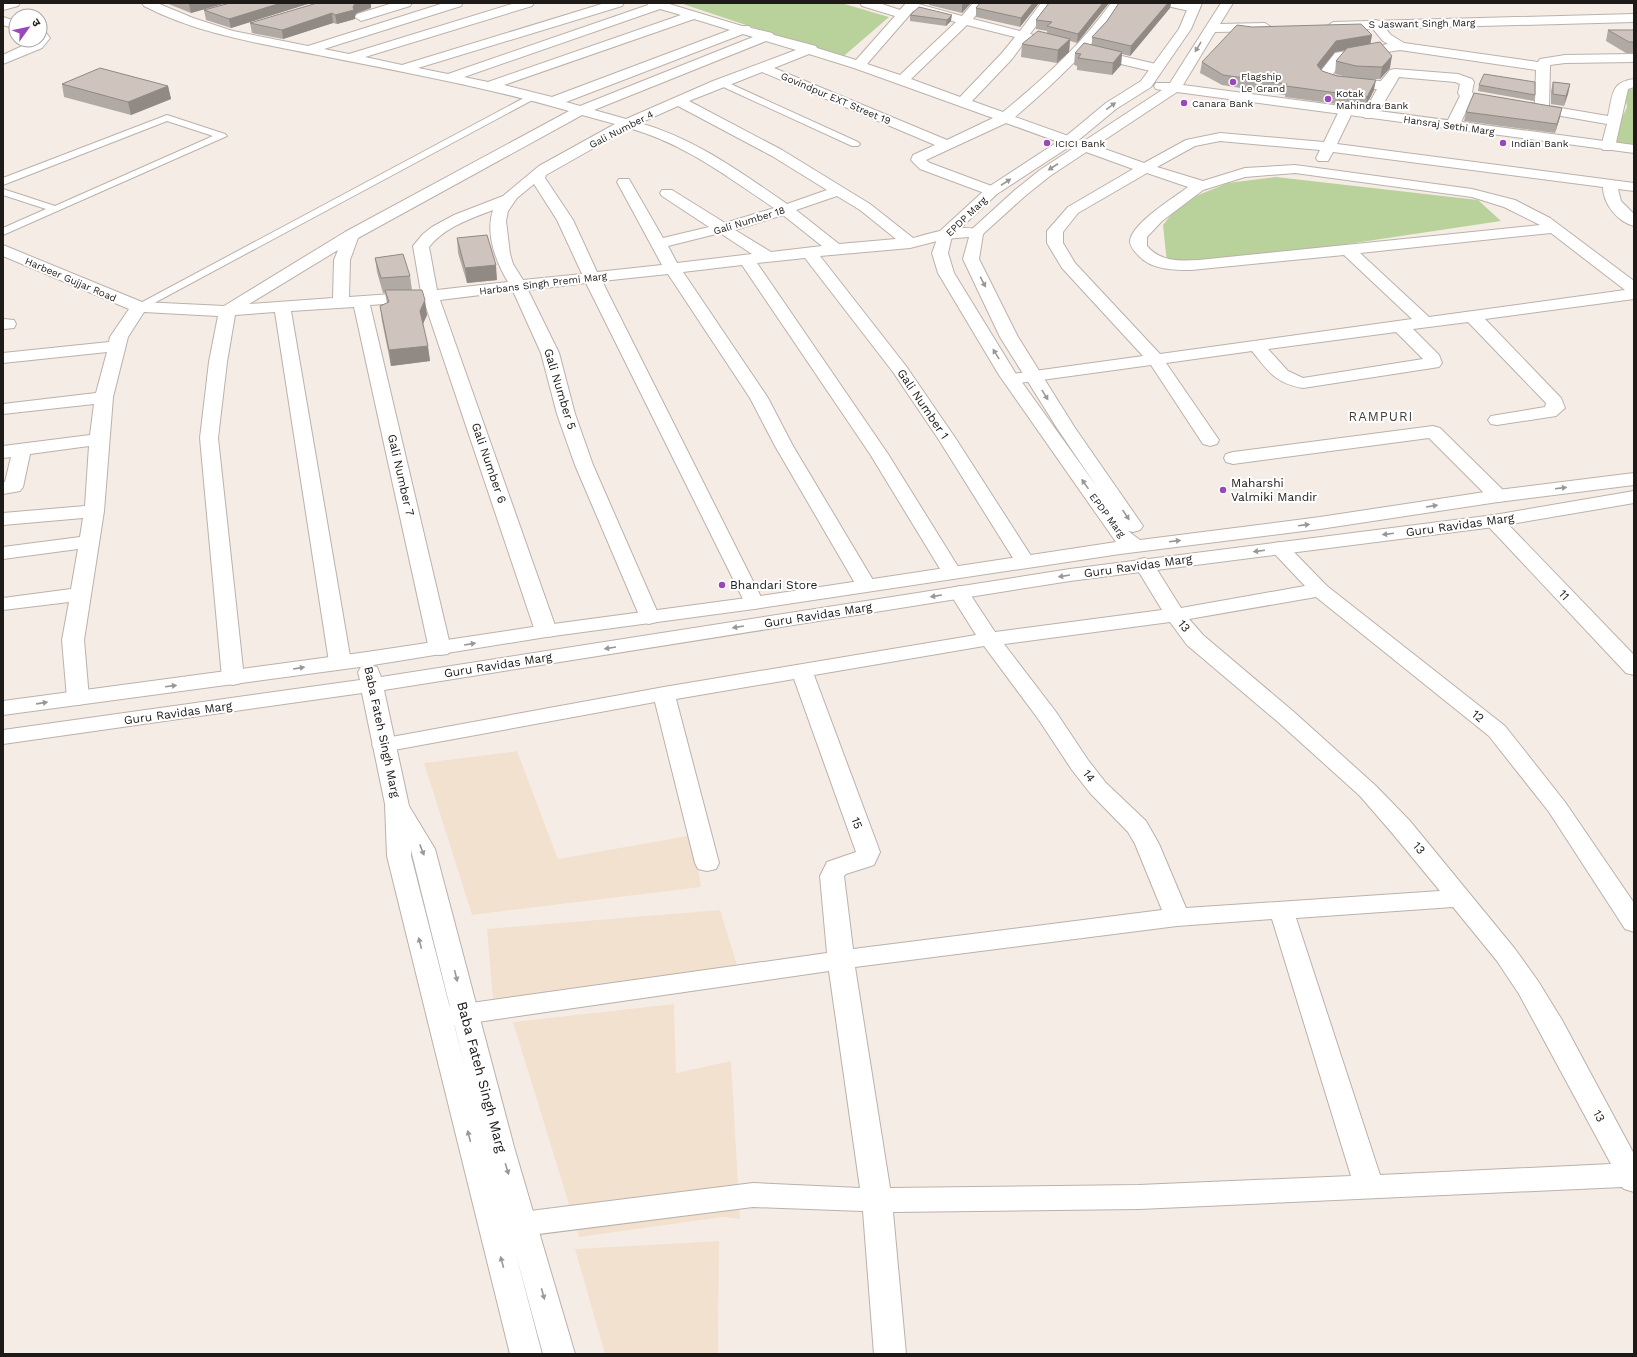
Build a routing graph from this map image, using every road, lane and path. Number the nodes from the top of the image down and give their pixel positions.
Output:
1 (14, 3) edge
2 (148, 3) edge
3 (406, 3) edge
4 (457, 3) edge
5 (528, 3) edge
6 (618, 3) edge
7 (866, 3) edge
8 (979, 3) edge
9 (1047, 3) edge
10 (1117, 3) edge
11 (1171, 3) edge
12 (1227, 3) edge
13 (656, 4) edge
14 (3, 6) edge
15 (1195, 6) edge
16 (182, 7) dead end
17 (909, 8) edge
18 (164, 12) junction
19 (208, 13) edge
20 (694, 15) junction
21 (1634, 18) edge
22 (186, 20) junction
23 (964, 20) junction
24 (346, 22) edge
25 (1375, 24) junction
26 (1321, 26) edge
27 (254, 27) edge
28 (1274, 27) edge
29 (1210, 28) junction
30 (744, 30) junction
31 (231, 34) junction
32 (768, 36) junction
33 (1024, 36) junction
34 (301, 37) dead end
35 (278, 44) junction
36 (1400, 46) junction
37 (30, 48) edge
38 (811, 49) junction
39 (309, 50) junction
40 (1080, 50) junction
41 (349, 58) junction
42 (1634, 58) edge
43 (3, 60) edge
44 (860, 65) junction
45 (761, 67) junction
46 (1543, 67) junction
47 (404, 68) junction
48 (1155, 68) junction
49 (449, 78) junction
50 (902, 81) junction
51 (722, 83) junction
52 (1146, 84) junction
53 (1634, 84) edge
54 (1386, 85) junction
55 (489, 86) junction
56 (1174, 88) junction
57 (1467, 95) junction
58 (533, 96) junction
59 (1484, 99) edge
60 (678, 101) junction
61 (552, 102) junction
62 (962, 103) junction
63 (1522, 106) edge
64 (1542, 109) junction
65 (582, 110) junction
66 (1346, 112) junction
67 (1370, 115) junction
68 (1005, 118) junction
69 (1614, 121) junction
70 (628, 123) junction
71 (1452, 126) junction
72 (1070, 140) junction
73 (855, 144) dead end
74 (945, 144) junction
75 (1086, 146) junction
76 (1329, 147) junction
77 (1608, 147) junction
78 (1634, 149) edge
79 (1145, 168) junction
80 (1316, 172) junction
81 (539, 173) junction
82 (3, 182) edge
83 (624, 182) dead end
84 (1610, 184) junction
85 (1200, 186) junction
86 (1634, 187) edge
87 (839, 191) junction
88 (3, 192) edge
89 (667, 192) dead end
90 (992, 192) junction
91 (506, 200) junction
92 (55, 209) junction
93 (785, 209) junction
94 (1634, 221) edge
95 (724, 228) junction
96 (1553, 228) junction
97 (3, 232) edge
98 (976, 233) junction
99 (945, 234) junction
100 (350, 235) junction
101 (910, 243) junction
102 (658, 244) junction
103 (1347, 249) junction
104 (3, 250) edge
105 (835, 250) junction
106 (810, 253) junction
107 (769, 258) junction
108 (747, 261) junction
109 (673, 269) junction
110 (590, 275) junction
111 (519, 287) junction
112 (1634, 289) edge
113 (1634, 294) edge
114 (430, 296) junction
115 (361, 301) junction
116 (341, 302) junction
117 (139, 307) junction
118 (282, 307) junction
119 (227, 311) junction
120 (1472, 316) junction
121 (1426, 323) junction
122 (1400, 326) junction
123 (117, 346) junction
124 (1257, 346) junction
125 (3, 358) edge
126 (1155, 359) junction
127 (1034, 377) junction
128 (1012, 379) junction
129 (104, 397) junction
130 (3, 409) edge
131 (1498, 420) dead end
132 (99, 439) junction
133 (1210, 440) dead end
134 (22, 449) junction
135 (3, 452) edge
136 (1233, 458) dead end
137 (3, 488) edge
138 (1634, 493) edge
139 (1498, 496) junction
140 (94, 511) junction
141 (3, 519) edge
142 (1494, 521) junction
143 (89, 542) junction
144 (1279, 548) junction
145 (3, 553) edge
146 (1140, 555) junction
147 (1025, 562) junction
148 (956, 583) junction
149 (866, 585) junction
150 (1320, 590) junction
151 (80, 594) junction
152 (754, 603) junction
153 (3, 604) edge
154 (1175, 615) junction
155 (649, 618) junction
156 (546, 631) junction
157 (990, 639) junction
158 (440, 649) junction
159 (367, 659) junction
160 (340, 662) junction
161 (1634, 668) edge
162 (802, 671) junction
163 (233, 678) junction
164 (372, 685) junction
165 (664, 694) junction
166 (78, 698) junction
167 (3, 708) edge
168 (3, 737) edge
169 (383, 745) junction
170 (397, 804) junction
171 (707, 863) dead end
172 (1460, 898) junction
173 (1281, 909) junction
174 (1177, 917) junction
175 (1634, 923) edge
176 (841, 960) junction
177 (466, 1014) junction
178 (439, 1018) junction
179 (1633, 1178) edge
180 (1369, 1186) junction
181 (877, 1200) junction
182 (523, 1224) junction
183 (493, 1228) junction
184 (526, 1354) edge
185 (559, 1354) edge
186 (890, 1354) edge

1 - 14 street
2 - 18 street
3 - 24 street
4 - 39 street
5 - 41 street
6 - 47 street
7 - 17 street
8 - 23 street
9 - 33 street
10 - 40 street
11 - 15 street
12 - 29 street, EPDP Marg
13 - 20 street
13 - 49 street
15 - 48 street, EPDP Marg
16 - 18 street
17 - 23 street
17 - 44 street
18 - 22 street
19 - 22 street
20 - 30 street
20 - 55 street
21 - 25 street, S Jaswant Singh Marg
22 - 31 street
23 - 33 street
23 - 50 street
25 - 26 street, S Jaswant Singh Marg
25 - 36 street
27 - 31 street
28 - 29 street
29 -> 56 street, EPDP Marg
30 - 32 street
30 - 61 street
31 - 35 street
32 - 38 street
32 - 65 street
33 - 40 street
33 - 62 street
34 - 35 street
35 - 39 street
36 - 46 street
36 - 54 street
37 - 43 street
38 - 44 street
38 - 45 street, Gali Number 4
39 - 41 street
40 - 48 street
40 - 68 street
41 - 47 street
42 - 46 street
44 - 50 street
45 - 51 street, Gali Number 4
45 - 74 street, Govindpur EXT Street 19
46 - 64 street
47 - 49 street
48 - 52 street, EPDP Marg
49 - 55 street
50 - 62 street
51 - 60 street, Gali Number 4
51 - 73 lane
52 - 56 street, Hansraj Sethi Marg
72 -> 52 street, EPDP Marg
53 - 69 street
54 - 57 street
54 - 67 street
55 - 58 street
56 - 66 street, Hansraj Sethi Marg
56 - 75 street, EPDP Marg
57 - 59 street
57 - 71 street
58 - 61 street
58 - 117 lane
60 - 70 street, Gali Number 4
60 - 87 street
61 - 65 street
62 - 68 street
63 - 64 street
64 - 69 street
65 - 70 street
65 - 100 street
66 - 67 street, Hansraj Sethi Marg
66 - 76 street
67 - 71 street, Hansraj Sethi Marg
68 - 72 street
68 - 74 street
69 - 77 street
70 - 81 street, Gali Number 4
70 - 93 street
71 - 77 street, Hansraj Sethi Marg
72 - 75 street
90 -> 72 street, EPDP Marg
74 - 90 street
75 - 79 street
75 -> 98 street, EPDP Marg
76 - 79 street
76 - 80 street
76 - 84 street
77 - 78 street, Hansraj Sethi Marg
79 - 85 street
79 - 126 street
80 - 85 street
80 - 96 street
81 - 91 street, Gali Number 5
81 - 110 street
82 - 92 lane
83 - 102 street
84 - 86 street
84 - 94 street
85 - 103 street
87 - 93 street, Gali Number 18
87 - 101 street
88 - 92 lane
89 - 95 street
90 - 99 street, EPDP Marg
91 - 111 street, Gali Number 5
91 - 114 street, Gali Number 6
92 - 97 lane
93 - 95 street, Gali Number 18
93 - 105 street
95 - 102 street, Gali Number 18
95 - 107 street
96 - 103 street
96 - 112 street
98 - 99 street
98 -> 127 street, EPDP Marg
99 - 101 street, Harbans Singh Premi Marg
128 -> 99 street, EPDP Marg
100 - 116 street
100 - 119 street
101 - 105 street, Harbans Singh Premi Marg
102 - 109 street
103 - 121 street
104 - 117 street, Harbeer Gujjar Road
105 - 106 street, Harbans Singh Premi Marg
106 - 107 street, Harbans Singh Premi Marg
106 - 147 street, Gali Number 1
107 - 108 street, Harbans Singh Premi Marg
108 - 109 street, Harbans Singh Premi Marg
108 - 148 street, 14
109 - 110 street, Harbans Singh Premi Marg
109 - 149 street
110 - 111 street, Harbans Singh Premi Marg
110 - 152 street
111 - 114 street, Harbans Singh Premi Marg
111 - 155 street, Gali Number 5
113 - 120 street
114 - 115 street, Harbans Singh Premi Marg
114 - 156 street, Gali Number 6
115 - 116 street, Harbans Singh Premi Marg
115 - 158 street, Gali Number 7
116 - 118 street, Harbans Singh Premi Marg
117 - 119 street, Harbans Singh Premi Marg
117 - 123 street
118 - 119 street, Harbans Singh Premi Marg
118 - 160 street
119 - 163 street
120 - 121 street
120 - 131 street
121 - 122 street
122 - 124 street
122 - 124 street
123 - 125 street
123 - 129 street
124 - 126 street
126 - 127 street
126 - 133 street
127 - 128 street
127 -> 146 street, EPDP Marg
146 -> 128 street, EPDP Marg
129 - 130 street
129 - 132 street
132 - 134 street
132 - 140 street
134 - 135 street
134 - 137 street
136 - 139 street
139 -> 138 street, Guru Ravidas Marg
138 - 142 street, Guru Ravidas Marg
146 -> 139 street, Guru Ravidas Marg
140 - 141 street
140 - 143 street
142 -> 144 street, Guru Ravidas Marg
142 - 161 street, 11
143 - 145 street
143 - 151 street
144 -> 146 street, Guru Ravidas Marg
144 - 150 street, 12
146 - 147 street, Guru Ravidas Marg
146 -> 148 street, Guru Ravidas Marg
146 - 154 street, 13
147 - 148 street, Guru Ravidas Marg
148 - 149 street, Guru Ravidas Marg
148 - 157 street, 14
148 -> 164 street, Guru Ravidas Marg
149 - 152 street, Guru Ravidas Marg
150 - 154 street
150 - 175 street, 12
151 - 153 street
151 - 166 street
152 - 155 street, Guru Ravidas Marg
154 - 157 street
154 - 172 street, 13
155 - 156 street, Guru Ravidas Marg
158 -> 156 street, Guru Ravidas Marg
157 - 162 street
157 - 174 street, 14
158 - 159 street, Guru Ravidas Marg
159 - 160 street, Guru Ravidas Marg
159 - 164 street, Baba Fateh Singh Marg
163 -> 160 street, Guru Ravidas Marg
162 - 165 street
162 - 176 street, 15
166 -> 163 street, Guru Ravidas Marg
164 - 168 street, Guru Ravidas Marg
164 - 169 street, Baba Fateh Singh Marg
165 - 169 street
165 - 171 street
167 -> 166 street, Guru Ravidas Marg
169 - 170 street, Baba Fateh Singh Marg
170 -> 177 street, Baba Fateh Singh Marg
178 -> 170 street, Baba Fateh Singh Marg
172 - 173 street
172 - 179 street, 13
173 - 174 street
173 - 180 street
174 - 176 street
176 - 177 street
176 - 181 street, 15
177 - 178 street
177 -> 182 street, Baba Fateh Singh Marg
183 -> 178 street, Baba Fateh Singh Marg
179 - 180 street
180 - 181 street
181 - 182 street
181 - 186 street, 15
182 - 183 street
182 -> 185 street, Baba Fateh Singh Marg
184 -> 183 street, Baba Fateh Singh Marg

